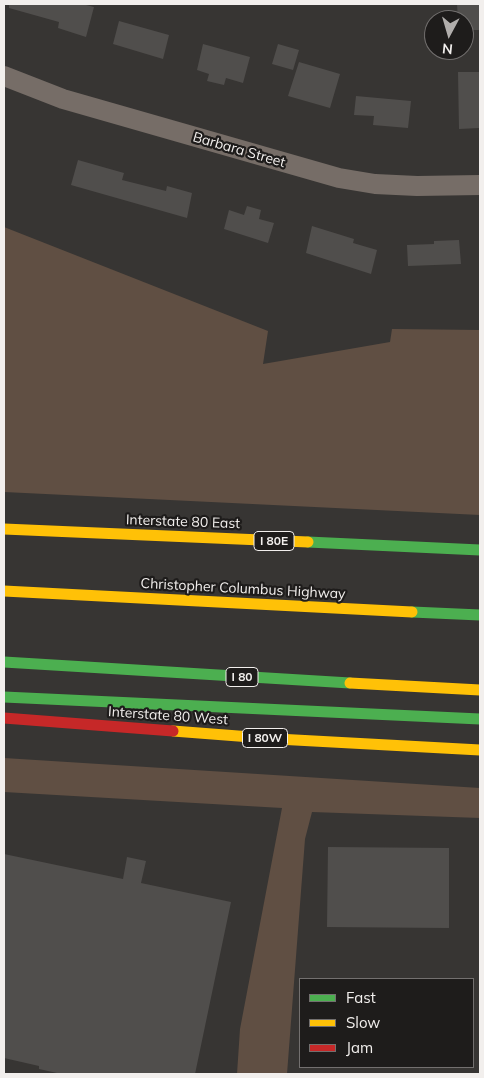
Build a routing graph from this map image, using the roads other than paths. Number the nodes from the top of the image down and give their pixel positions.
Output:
1 (4, 76) edge
2 (480, 186) edge
3 (4, 529) edge
4 (480, 550) edge
5 (4, 591) edge
6 (480, 615) edge
7 (4, 662) edge
8 (480, 690) edge
9 (4, 697) edge
10 (4, 718) edge
11 (480, 719) edge
12 (49, 722) junction
13 (13, 730) dead end
14 (480, 750) edge

1 - 2 street, Barbara Street
3 - 4 highway, Interstate 80 East / I 80E
5 - 6 highway, Christopher Columbus Highway
7 - 8 highway, I 80
9 - 11 highway
10 - 12 highway, Interstate 80 West / I 80W
12 - 13 highway
12 - 14 highway, Interstate 80 West / I 80W

